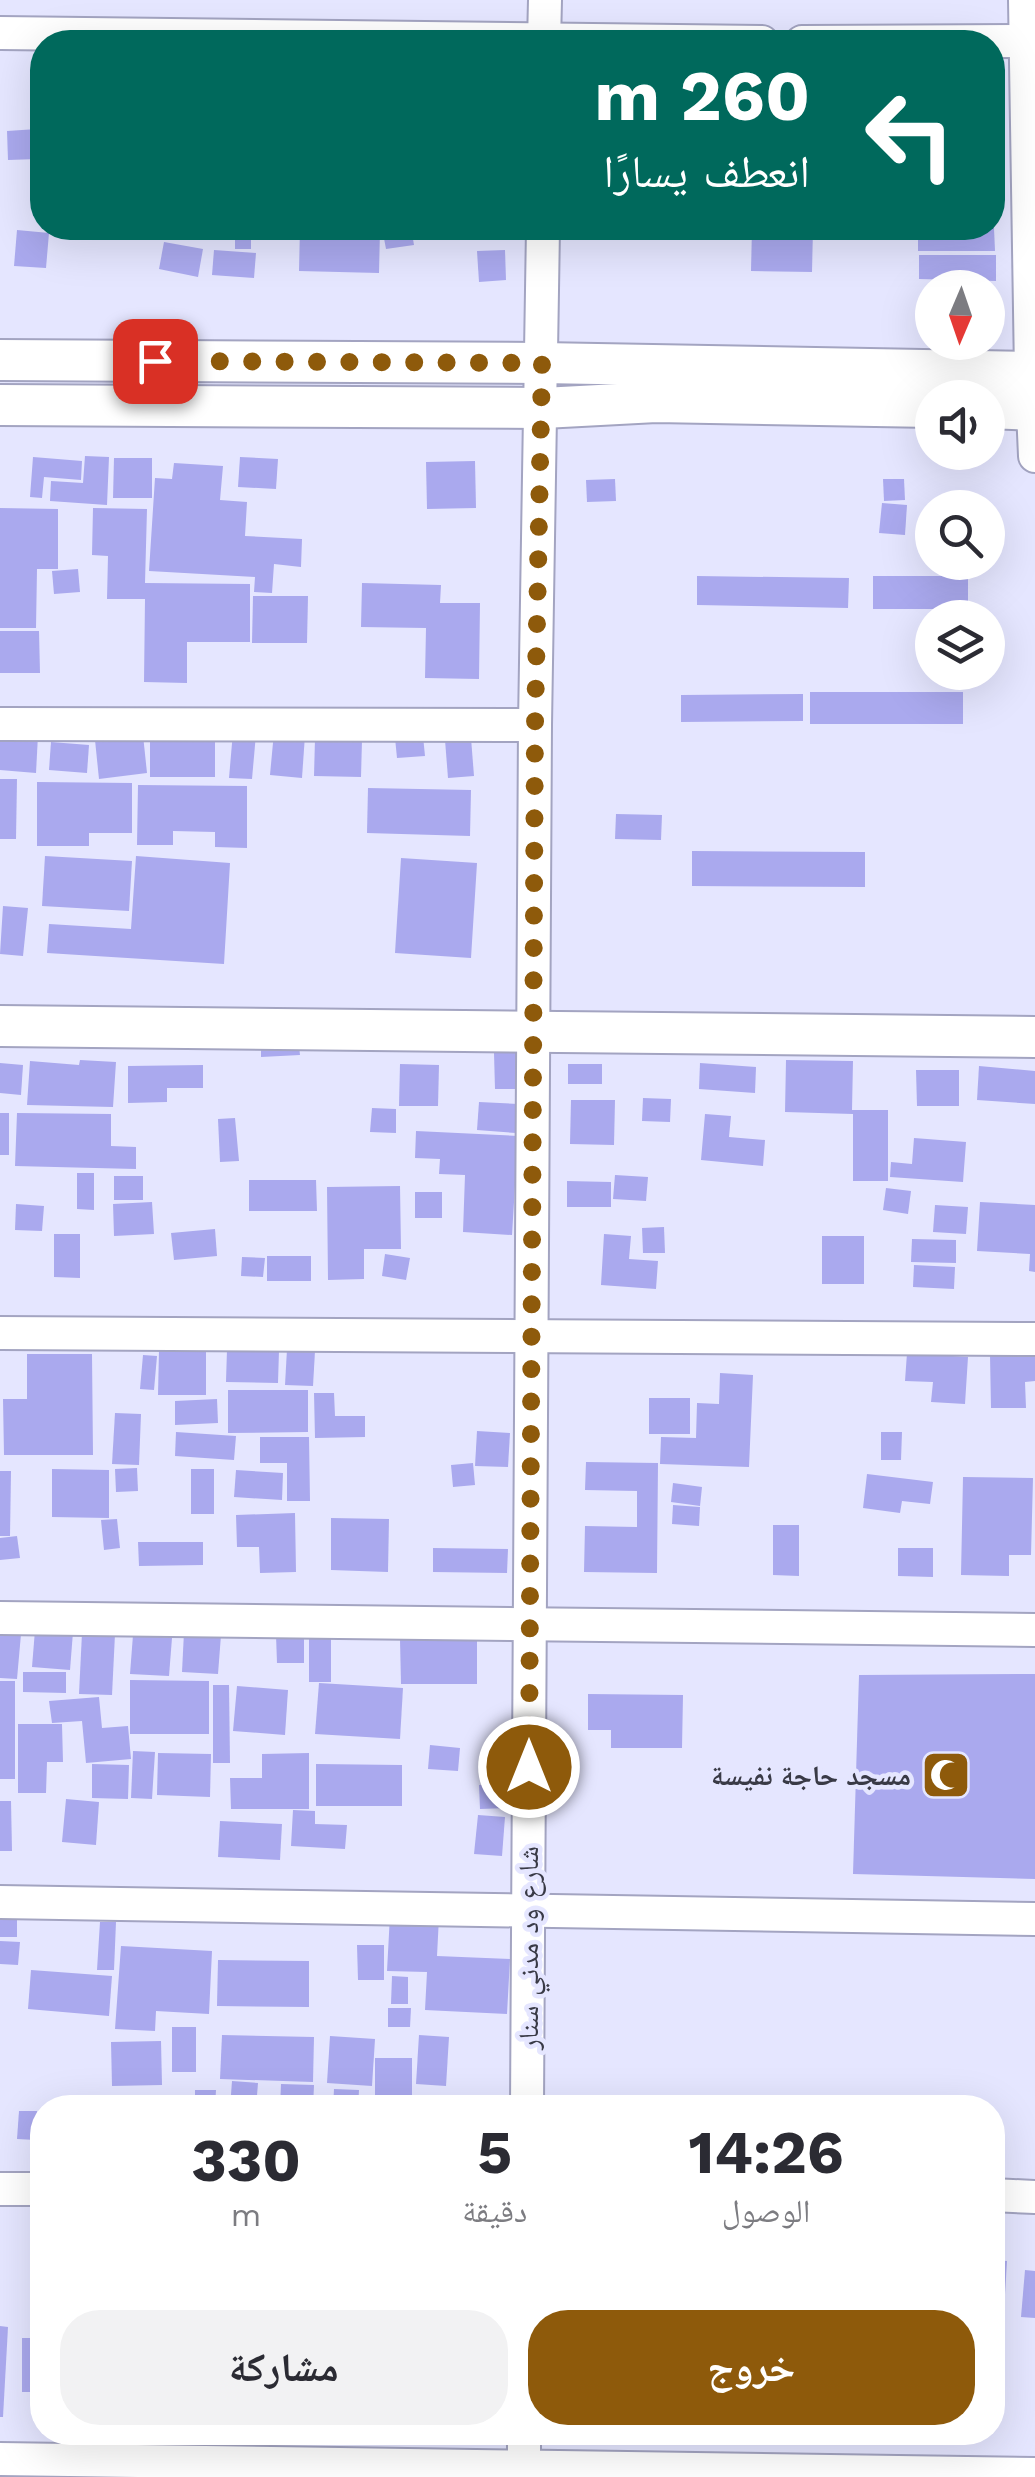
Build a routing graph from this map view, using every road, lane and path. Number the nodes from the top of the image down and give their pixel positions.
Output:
1 (544, 0) edge
2 (1025, 0) edge
3 (544, 30) edge
4 (0, 33) edge
5 (30, 33) edge
6 (1005, 41) edge
7 (1030, 41) edge
8 (543, 240) edge
9 (0, 360) edge
10 (542, 363) junction
11 (1033, 391) edge
12 (1005, 402) edge
13 (0, 405) edge
14 (915, 407) edge
15 (543, 408) junction
16 (1035, 456) edge
17 (0, 724) edge
18 (535, 725) junction
19 (0, 1026) edge
20 (534, 1032) junction
21 (1035, 1036) edge
22 (0, 1333) edge
23 (532, 1335) junction
24 (1035, 1338) edge
25 (0, 1618) edge
26 (530, 1623) junction
27 (1035, 1630) edge
28 (0, 1902) edge
29 (528, 1910) junction
30 (1035, 1919) edge
31 (527, 2095) edge
32 (0, 2189) edge
33 (30, 2189) edge
34 (1005, 2196) edge
35 (1035, 2197) edge
36 (524, 2445) edge
37 (0, 2459) edge
38 (524, 2472) edge
39 (1035, 2474) edge

1 - 3 street
2 - 7 street
4 - 5 street
6 - 7 street
7 - 11 street
8 - 10 street, شارع ود مدني سنار
9 - 10 street
10 - 11 street
10 - 15 street, شارع ود مدني سنار
11 - 12 street
11 - 16 street
13 - 15 street
14 - 15 street
15 - 18 street, شارع ود مدني سنار
17 - 18 street
18 - 20 street, شارع ود مدني سنار
19 - 20 street
20 - 21 street
20 - 23 street, شارع ود مدني سنار
22 - 23 street
23 - 24 street
23 - 26 street, شارع ود مدني سنار
25 - 26 street
26 - 27 street
26 - 29 street, شارع ود مدني سنار
28 - 29 street
29 - 30 street
29 - 31 street, شارع ود مدني سنار
32 - 33 street
34 - 35 street
36 - 38 street
37 - 38 street
38 - 39 street

